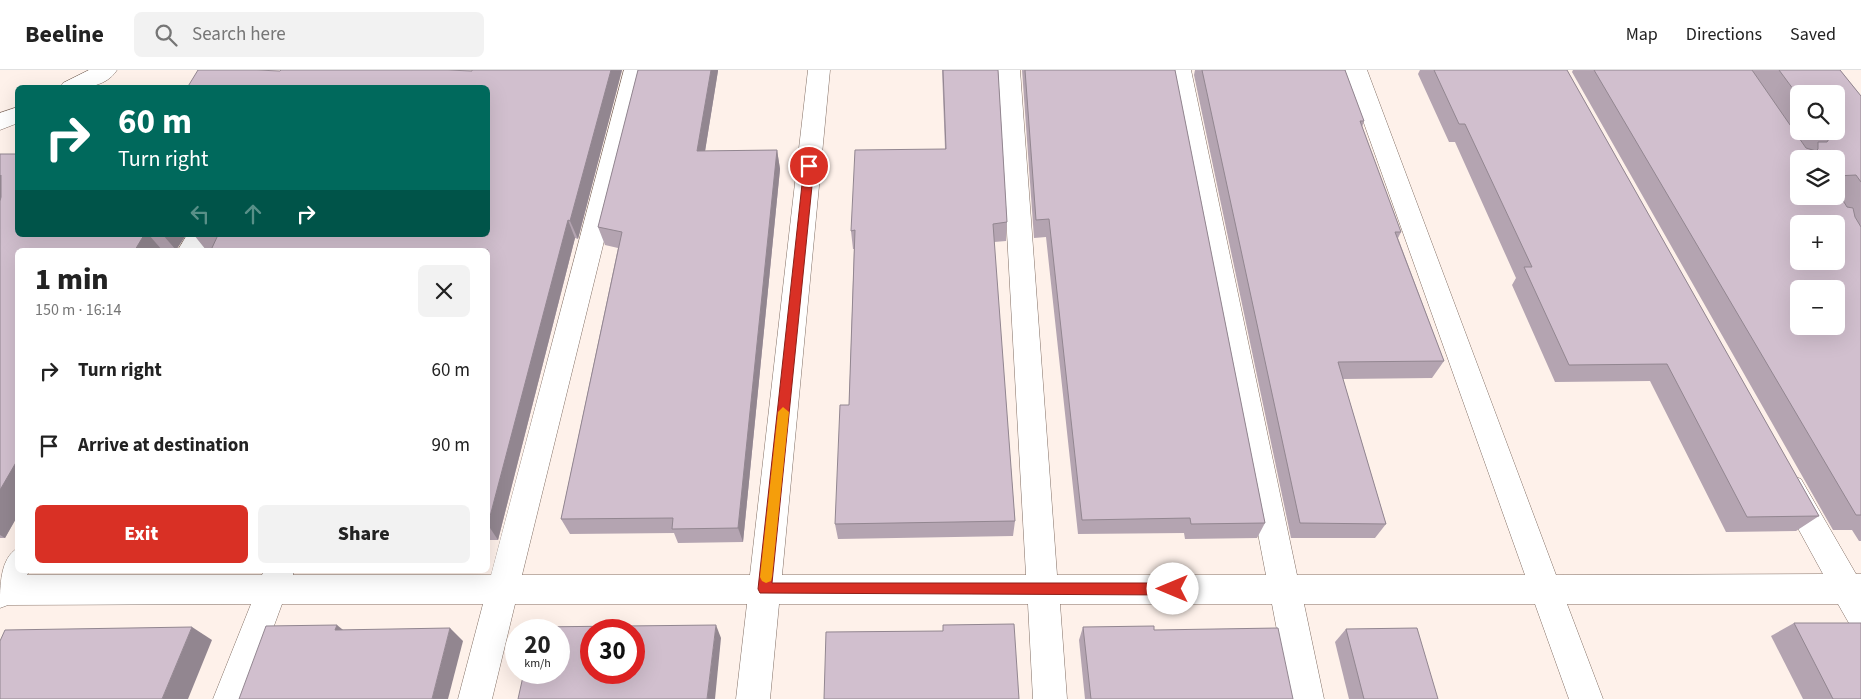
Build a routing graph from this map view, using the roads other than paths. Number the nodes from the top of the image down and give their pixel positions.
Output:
1 (108, 70) edge
2 (635, 70) edge
3 (819, 70) edge
4 (1009, 70) edge
5 (1180, 70) edge
6 (1356, 70) edge
7 (77, 85) edge
8 (100, 85) edge
9 (15, 115) edge
10 (0, 122) edge
11 (1780, 468) edge
12 (15, 567) edge
13 (276, 579) edge
14 (503, 588) junction
15 (1043, 588) junction
16 (765, 589) junction
17 (1285, 589) junction
18 (1546, 589) junction
19 (1, 591) edge
20 (1856, 597) edge
21 (230, 699) edge
22 (475, 699) edge
23 (753, 699) edge
24 (1050, 699) edge
25 (1308, 699) edge
26 (1586, 699) edge

1 - 7 street
1 - 8 street
2 - 14 street
3 - 16 street
4 - 15 street
5 - 17 street
6 - 18 street
9 - 10 street
11 - 20 street
12 - 19 street
13 - 14 street
13 - 19 street
13 - 21 street
14 - 16 street
14 - 22 street
15 - 16 street
15 - 17 street
15 - 24 street
16 - 23 street
17 - 18 street
17 - 25 street
18 - 20 street
18 - 26 street

